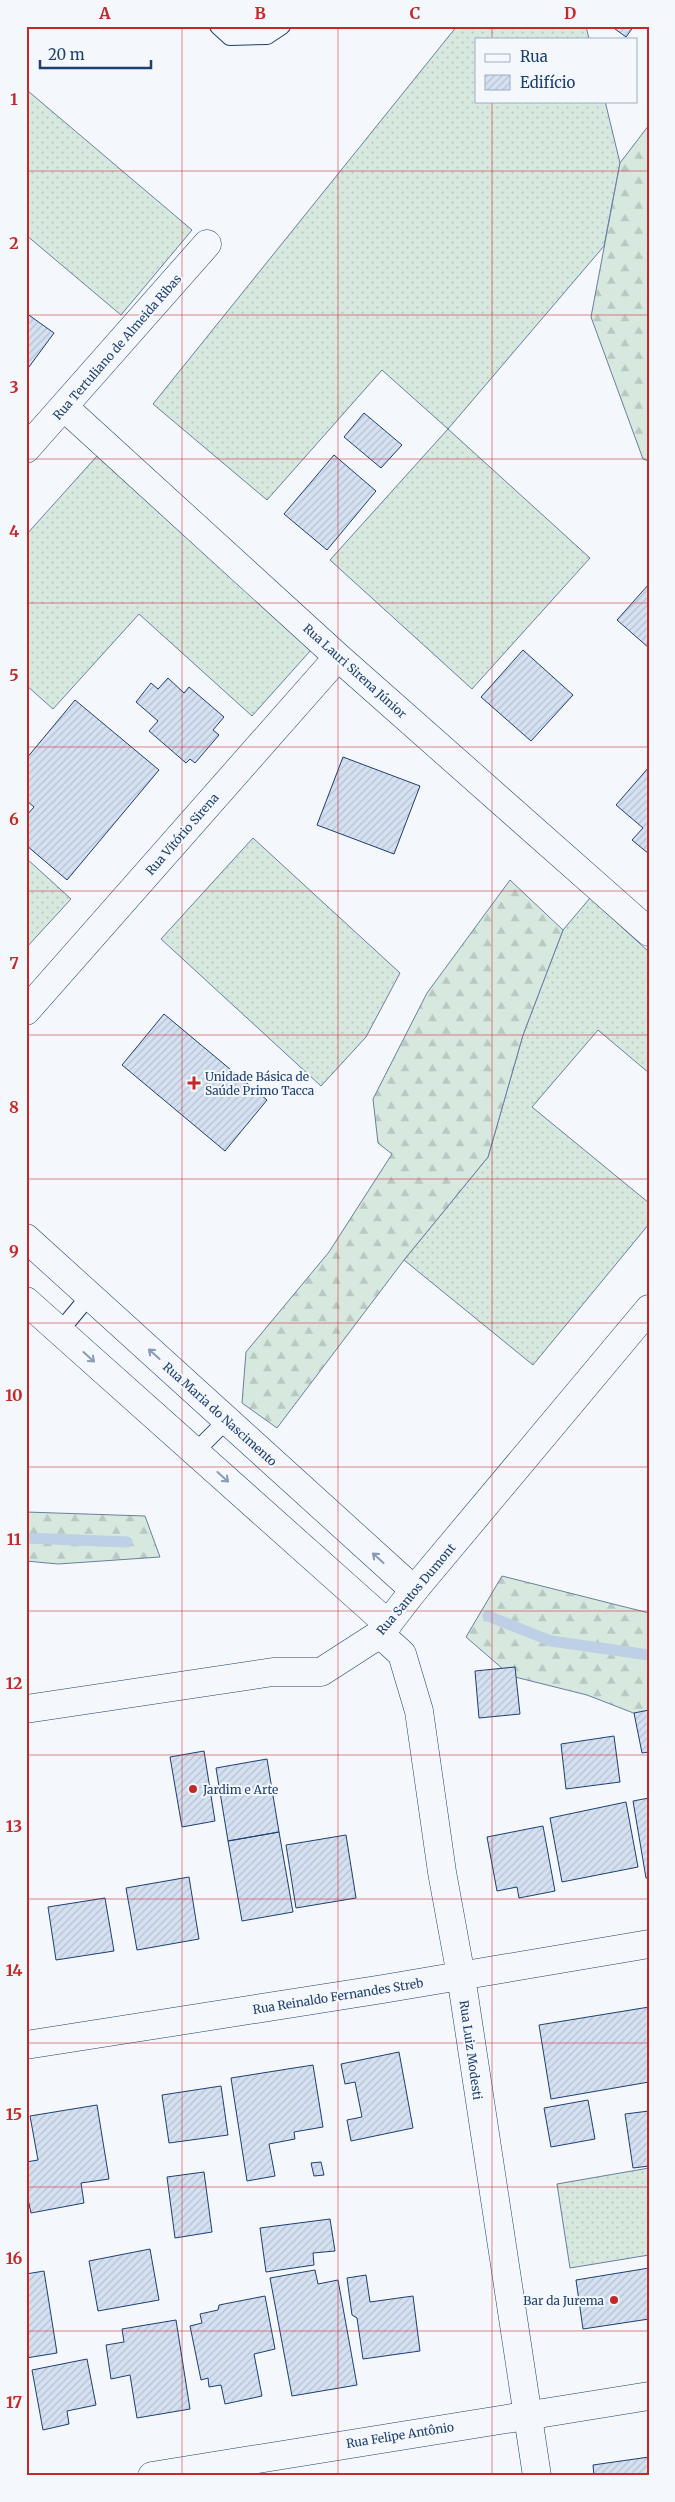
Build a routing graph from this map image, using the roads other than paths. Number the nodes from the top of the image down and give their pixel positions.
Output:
1 (218, 26) edge
2 (282, 26) edge
3 (207, 244) dead end
4 (64, 408) junction
5 (26, 449) edge
6 (338, 657) junction
7 (649, 932) edge
8 (26, 1011) edge
9 (26, 1238) edge
10 (90, 1295) junction
11 (26, 1301) edge
12 (649, 1309) edge
13 (60, 1331) junction
14 (227, 1420) junction
15 (195, 1452) junction
16 (414, 1590) junction
17 (384, 1629) junction
18 (26, 1709) edge
19 (649, 1944) edge
20 (461, 1976) junction
21 (26, 2045) edge
22 (649, 2396) edge
23 (529, 2414) junction
24 (152, 2476) edge
25 (537, 2476) edge

1 - 2 lane
3 - 4 street, Rua Tertuliano de Almeida Ribas
4 - 5 street, Rua Tertuliano de Almeida Ribas
4 - 6 street, Rua Lauri Sirena Júnior
6 - 7 street, Rua Lauri Sirena Júnior
6 - 8 street, Rua Vitório Sirena
9 - 10 street, Rua Maria do Nascimento
10 - 13 lane
14 -> 10 street, Rua Maria do Nascimento
11 - 13 street
12 - 16 street, Rua Santos Dumont
13 -> 15 street
14 - 15 lane
16 -> 14 street, Rua Maria do Nascimento
15 -> 17 street
16 - 17 street, Rua Santos Dumont
17 - 18 street, Rua Santos Dumont
17 - 20 street, Rua Luiz Modesti
19 - 20 street, Rua Reinaldo Fernandes Streb
20 - 21 street, Rua Reinaldo Fernandes Streb
20 - 23 street, Rua Luiz Modesti
22 - 23 street, Rua Felipe Antônio
23 - 24 street, Rua Felipe Antônio
23 - 25 street, Rua Luiz Modesti

